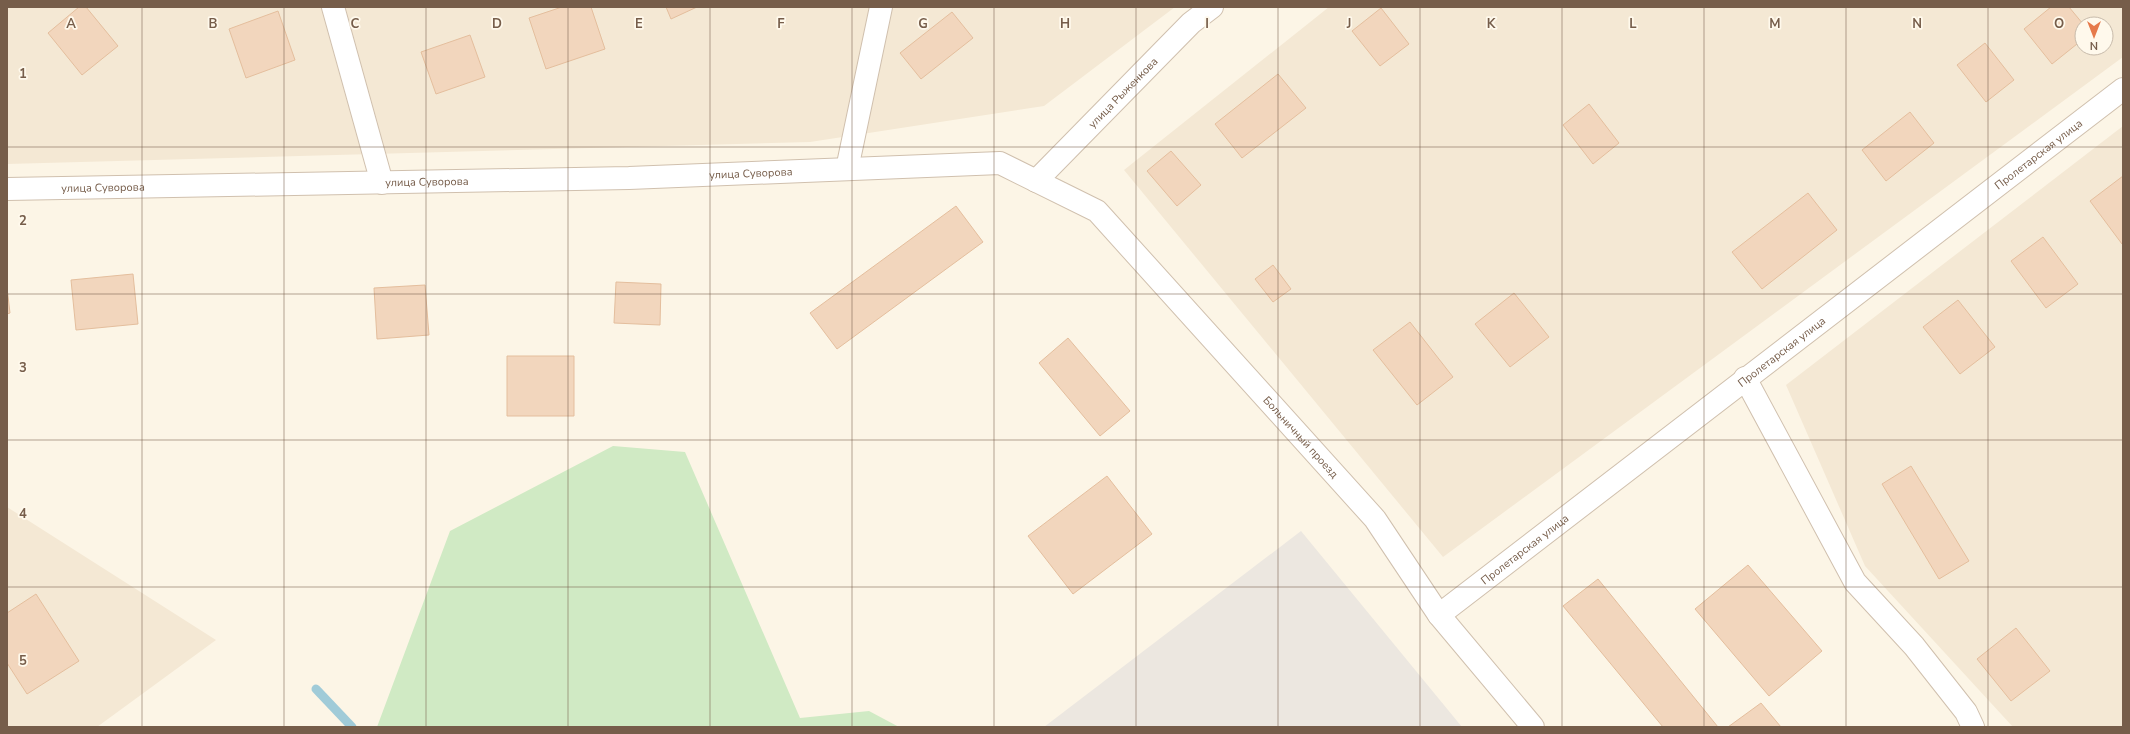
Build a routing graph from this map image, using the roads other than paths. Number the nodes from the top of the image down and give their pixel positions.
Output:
1 (333, 7) edge
2 (881, 7) edge
3 (1212, 7) edge
4 (2123, 89) edge
5 (847, 169) junction
6 (1036, 181) junction
7 (382, 183) junction
8 (7, 189) edge
9 (1745, 378) junction
10 (1439, 615) junction
11 (1533, 727) edge
12 (1973, 727) edge

1 - 7 street
2 - 5 street
3 - 6 street, улица Рыженкова
4 - 9 street, Пролетарская улица
5 - 6 street, улица Суворова
5 - 7 street, улица Суворова
6 - 10 street, Больничный проезд
7 - 8 street, улица Суворова
9 - 10 street, Пролетарская улица
9 - 12 street
10 - 11 street, Больничный проезд

